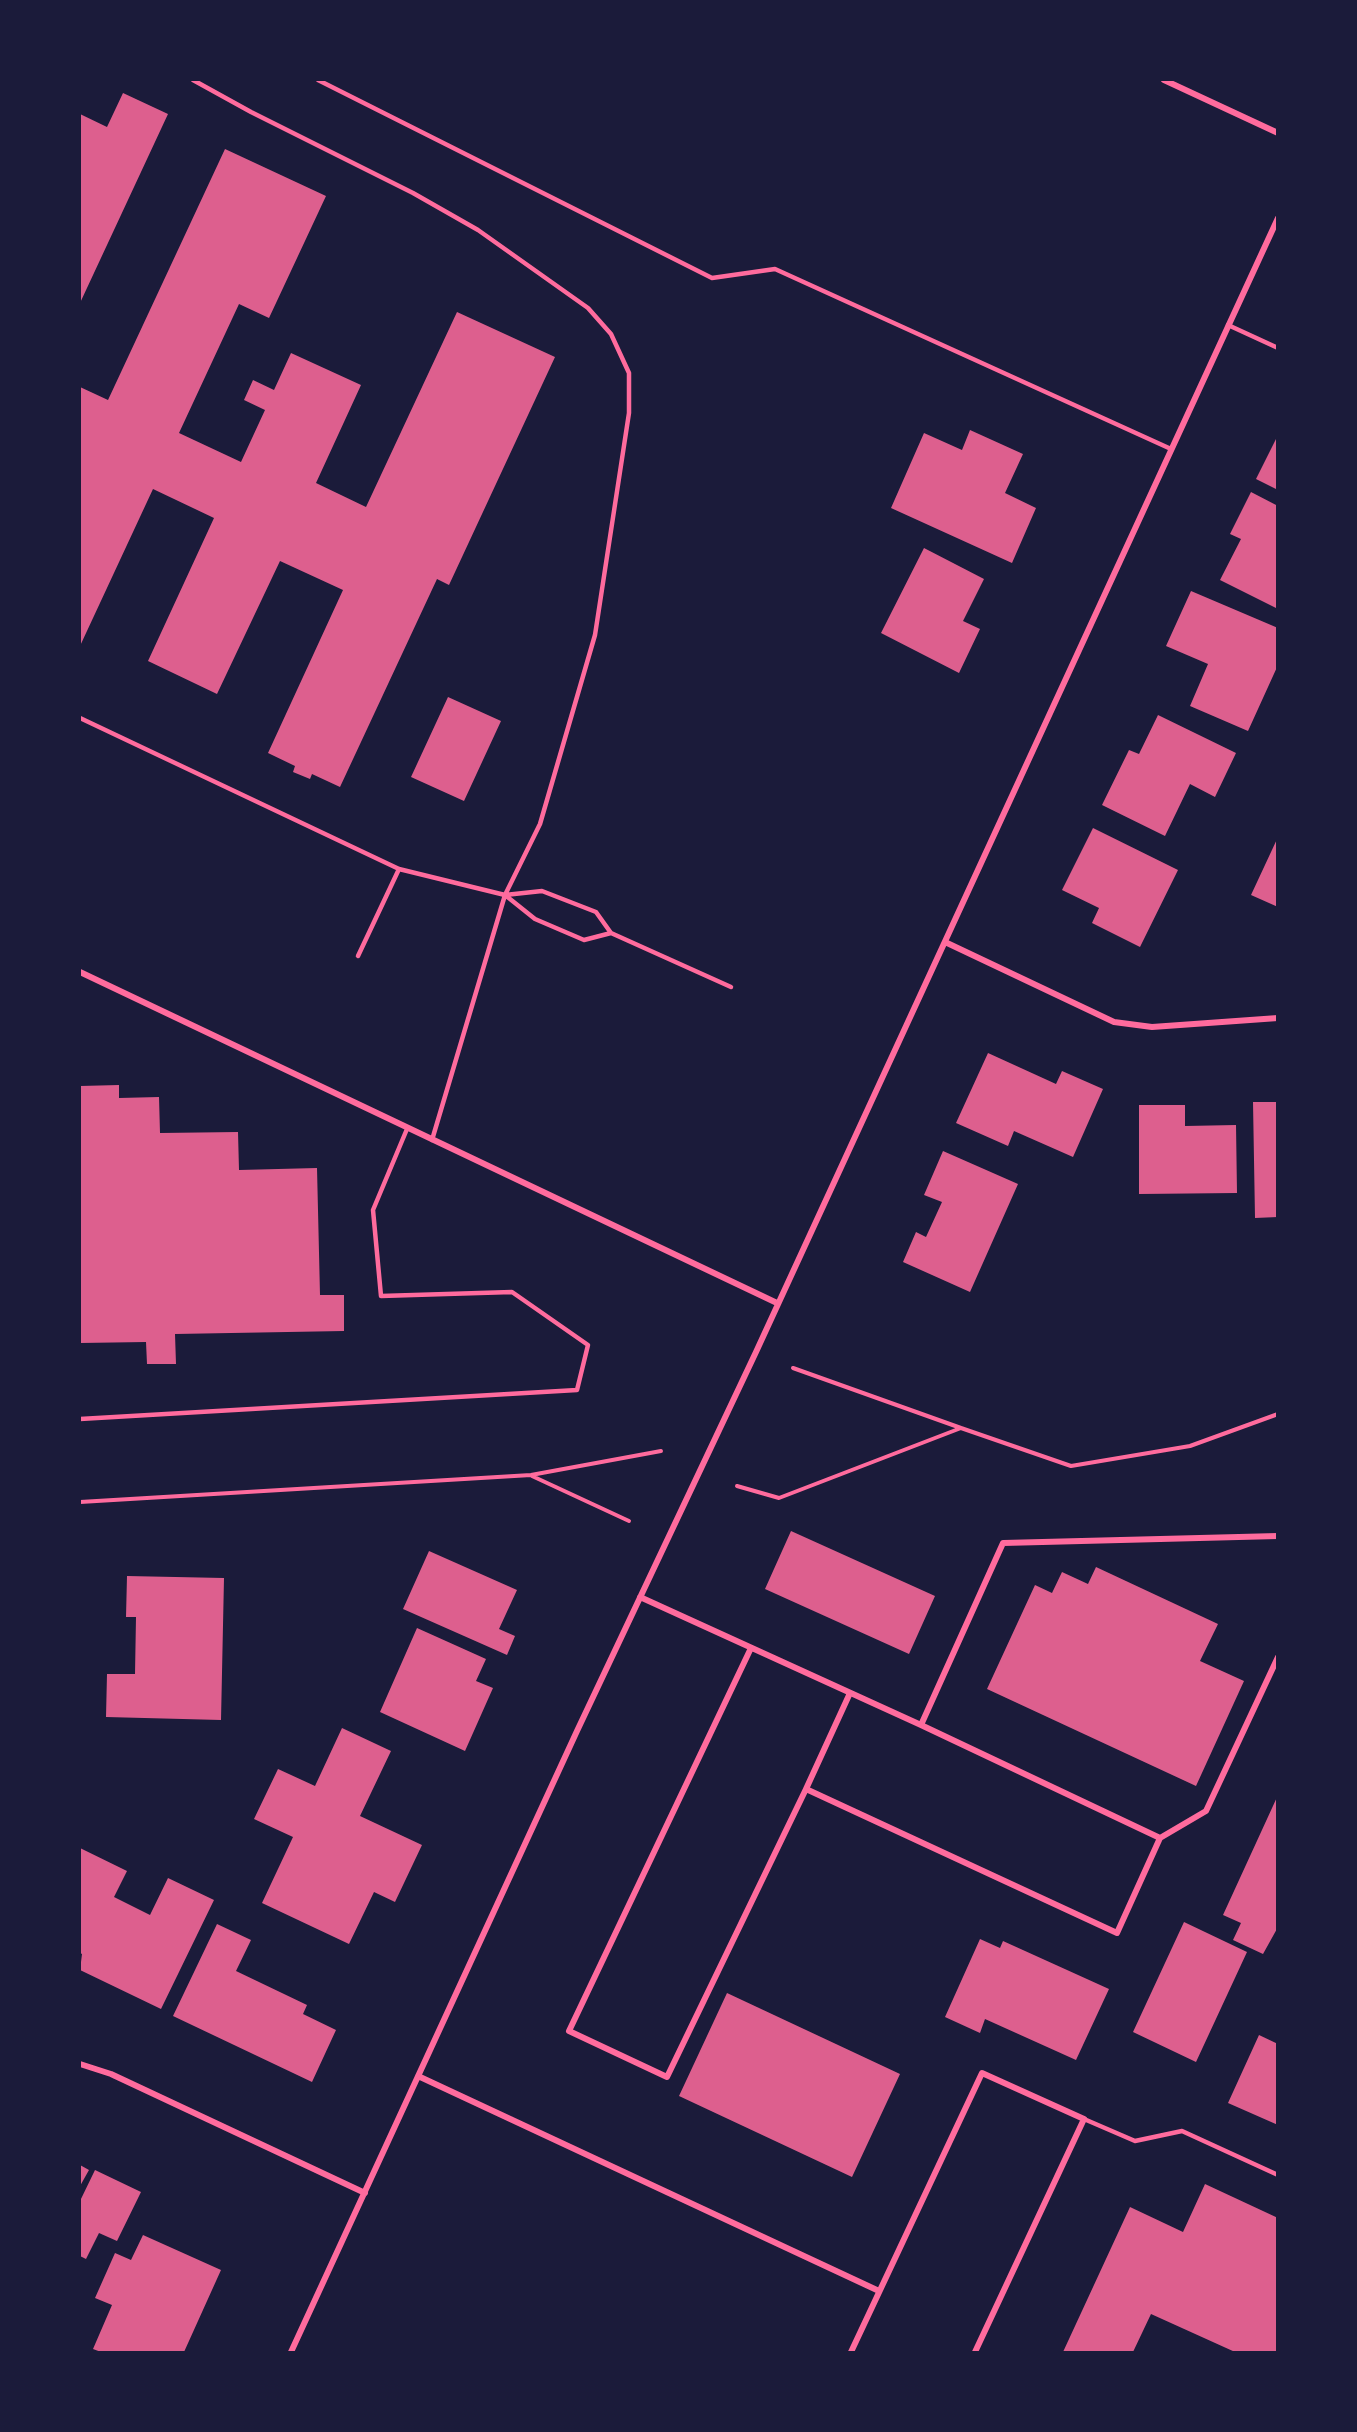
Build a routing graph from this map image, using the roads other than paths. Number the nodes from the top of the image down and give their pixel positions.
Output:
1 (193, 80) edge
2 (318, 80) edge
3 (1164, 80) edge
4 (1278, 133) edge
5 (1278, 218) edge
6 (1228, 325) junction
7 (1278, 348) edge
8 (1171, 449) junction
9 (80, 718) edge
10 (399, 869) junction
11 (505, 895) junction
12 (611, 933) junction
13 (945, 942) junction
14 (358, 956) dead end
15 (80, 972) edge
16 (731, 987) dead end
17 (1278, 1018) edge
18 (407, 1129) junction
19 (432, 1140) junction
20 (777, 1303) junction
21 (80, 1419) edge
22 (1278, 1536) edge
23 (640, 1597) junction
24 (751, 1648) junction
25 (1278, 1657) edge
26 (850, 1693) junction
27 (921, 1725) junction
28 (806, 1789) junction
29 (1160, 1838) junction
30 (80, 2064) edge
31 (418, 2076) junction
32 (1084, 2119) junction
33 (1278, 2175) edge
34 (365, 2193) junction
35 (879, 2291) junction
36 (291, 2352) edge
37 (851, 2352) edge
38 (975, 2352) edge

1 - 11 lane
2 - 8 lane
3 - 4 street
5 - 6 street
6 - 7 lane
6 - 8 street
8 - 13 street
9 - 10 lane
10 - 11 lane
10 - 14 lane
11 - 12 lane
11 - 12 lane
11 - 19 lane
12 - 16 lane
13 - 17 street
13 - 20 street
15 - 18 street
18 - 19 street
18 - 21 lane
19 - 20 street
20 - 23 street
22 - 27 street
23 - 24 street
23 - 31 street
24 - 26 street
24 - 28 street
25 - 29 street
26 - 27 street
26 - 28 street
27 - 29 street
28 - 29 street
30 - 34 street
31 - 34 street
31 - 35 street
32 - 33 lane
32 - 35 street
32 - 38 street
34 - 36 street
35 - 37 street

